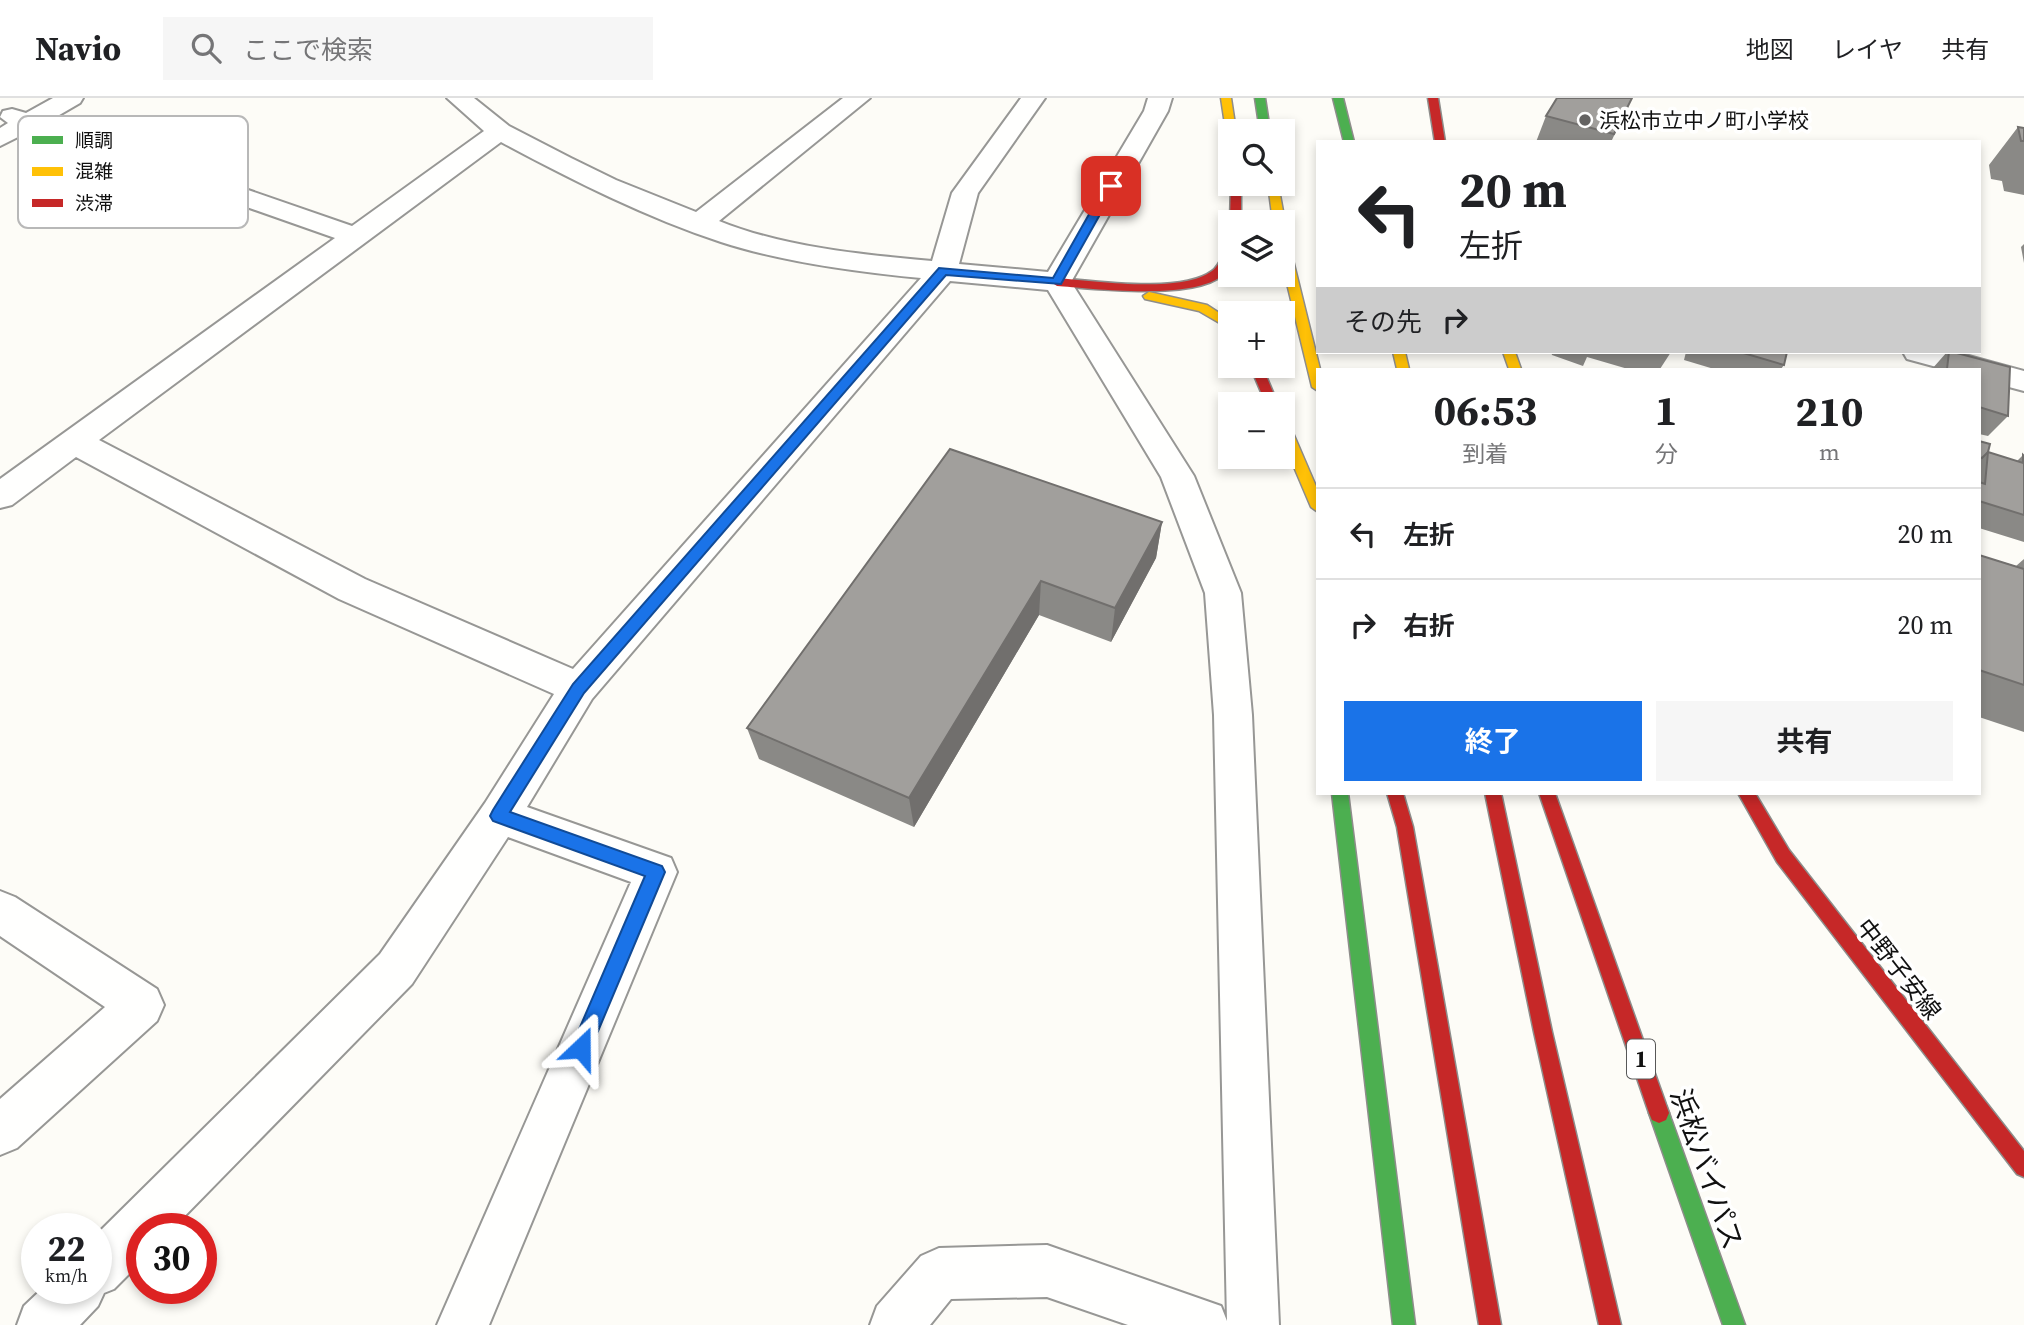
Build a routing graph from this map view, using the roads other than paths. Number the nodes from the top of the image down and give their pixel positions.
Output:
1 (71, 98) edge
2 (459, 98) edge
3 (858, 98) edge
4 (1033, 98) edge
5 (1160, 98) edge
6 (1226, 98) edge
7 (1261, 98) edge
8 (1338, 98) edge
9 (1433, 98) edge
10 (0, 112) edge
11 (39, 116) edge
12 (18, 118) edge
13 (1229, 119) edge
14 (1264, 119) edge
15 (18, 128) edge
16 (500, 131) junction
17 (0, 138) edge
18 (1348, 140) edge
19 (1440, 140) edge
20 (248, 199) edge
21 (699, 223) junction
22 (355, 236) junction
23 (943, 271) junction
24 (1218, 272) edge
25 (1057, 282) junction
26 (1294, 287) edge
27 (1218, 317) edge
28 (1925, 354) edge
29 (1976, 368) edge
30 (1981, 369) edge
31 (1316, 379) edge
32 (2024, 381) edge
33 (75, 442) junction
34 (1295, 454) edge
35 (0, 496) edge
36 (1316, 502) edge
37 (579, 688) junction
38 (1340, 795) edge
39 (1396, 795) edge
40 (1493, 795) edge
41 (1548, 795) edge
42 (1747, 795) edge
43 (499, 816) junction
44 (0, 911) edge
45 (0, 1131) edge
46 (2024, 1167) edge
47 (112, 1255) edge
48 (64, 1304) edge
49 (43, 1325) edge
50 (463, 1325) edge
51 (896, 1325) edge
52 (1202, 1325) edge
53 (1252, 1325) edge
54 (1404, 1325) edge
55 (1490, 1325) edge
56 (1610, 1325) edge
57 (1734, 1325) edge

1 - 11 street
2 - 16 street
3 - 21 street
4 - 23 street
5 - 25 street
6 - 13 main road
7 - 14 main road
8 - 18 main road
9 - 19 main road
10 - 12 street
15 - 17 street
16 - 21 street
16 - 22 street
20 - 22 street
21 - 23 street
22 - 33 street
23 - 25 street
23 - 37 street
24 - 25 main road
25 - 27 main road
25 - 53 street
26 - 31 main road
28 - 29 street
30 - 32 street
33 - 35 street
33 - 37 street
34 - 36 main road
37 - 43 street
38 - 54 main road
39 - 55 main road
40 - 56 main road
41 - 57 main road, 浜松バイパス / 1
42 - 46 main road, 中野子安線
43 - 47 street
43 - 50 street
44 - 45 street
48 - 49 street
51 - 52 street

